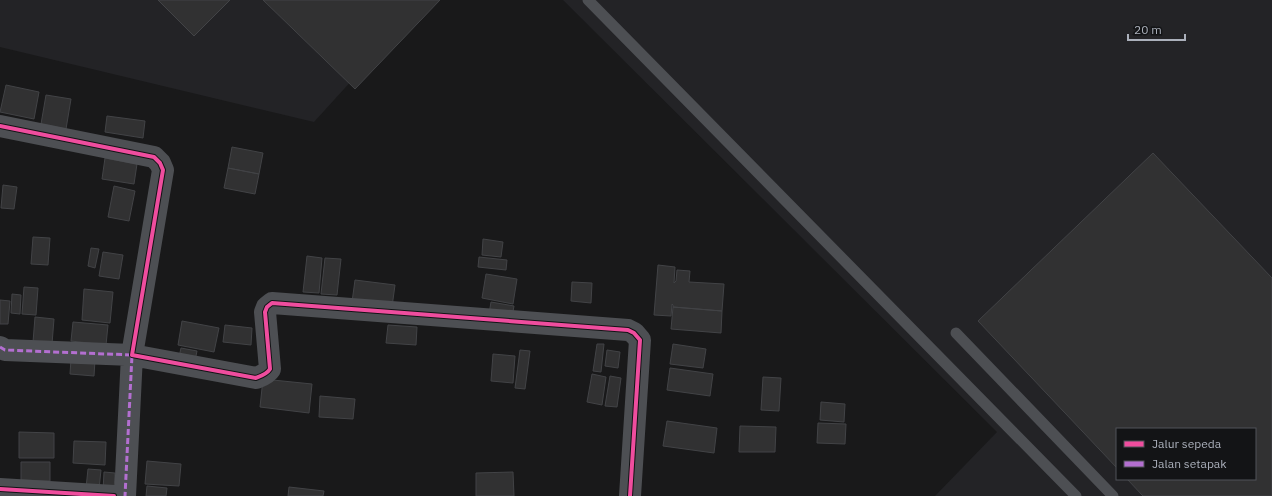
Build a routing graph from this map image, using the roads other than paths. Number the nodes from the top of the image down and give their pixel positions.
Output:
1 (588, 0) edge
2 (0, 126) edge
3 (956, 333) dead end
4 (0, 347) edge
5 (132, 355) junction
6 (0, 489) edge
7 (114, 496) edge
8 (125, 496) edge
9 (630, 496) edge
10 (1076, 496) edge
11 (1112, 496) edge

1 - 10 lane
2 - 5 street
3 - 11 lane
4 - 5 street
5 - 8 street
5 - 9 street
6 - 7 street

